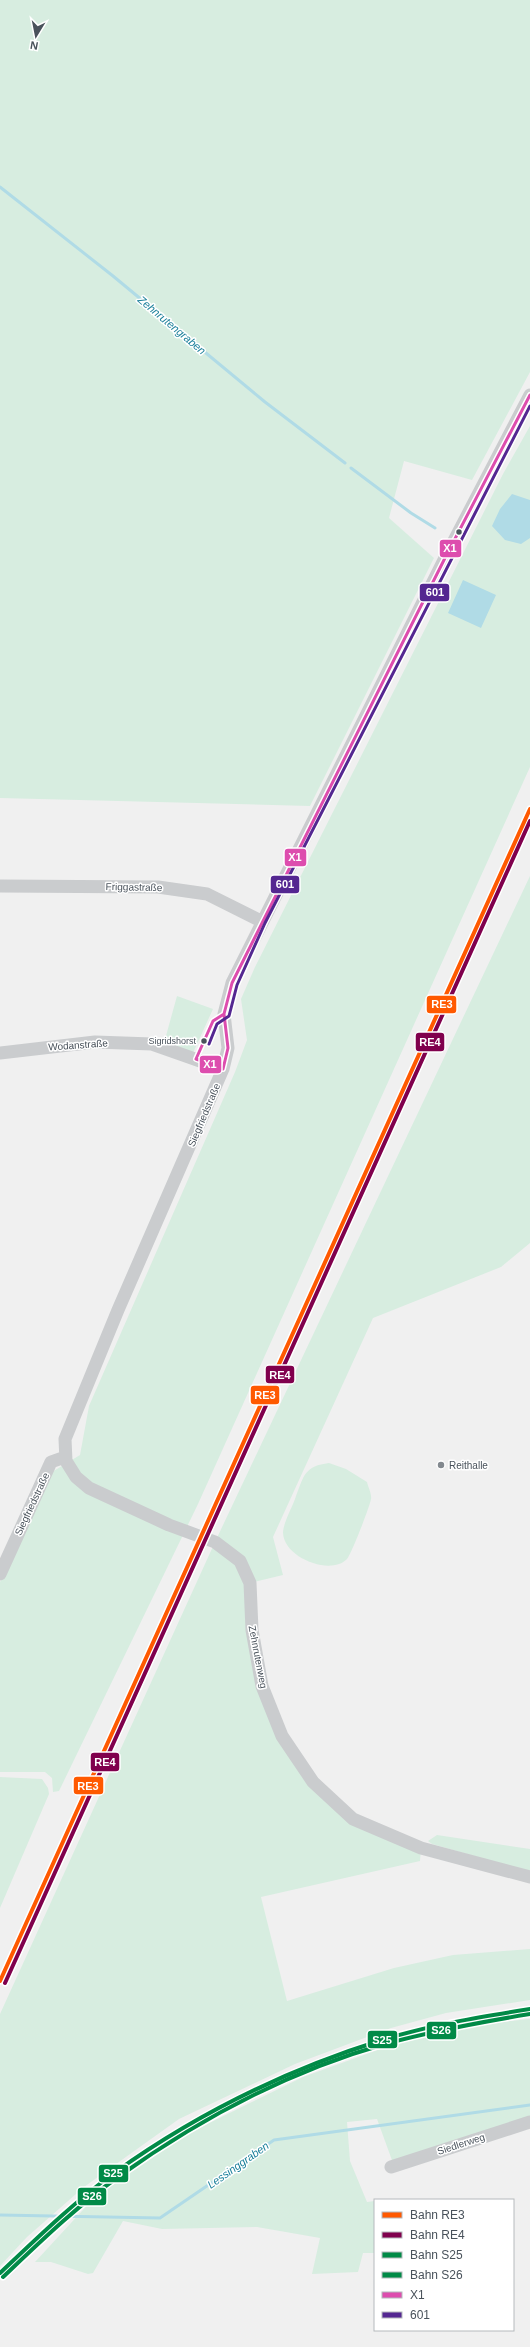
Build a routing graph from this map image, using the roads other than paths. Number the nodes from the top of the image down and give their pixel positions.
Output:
1 (530, 395) edge
2 (0, 886) edge
3 (261, 921) junction
4 (0, 1053) edge
5 (223, 1069) junction
6 (65, 1457) junction
7 (0, 1574) edge
8 (530, 1877) edge
9 (530, 2122) edge
10 (392, 2166) dead end

1 - 3 street, Siegfriedstraße
2 - 3 street, Friggastraße
3 - 5 street, Siegfriedstraße
4 - 5 street, Wodanstraße
5 - 6 street, Siegfriedstraße
6 - 7 street, Siegfriedstraße
6 - 8 street, Zehnrutenweg
9 - 10 street, Siedlerweg

